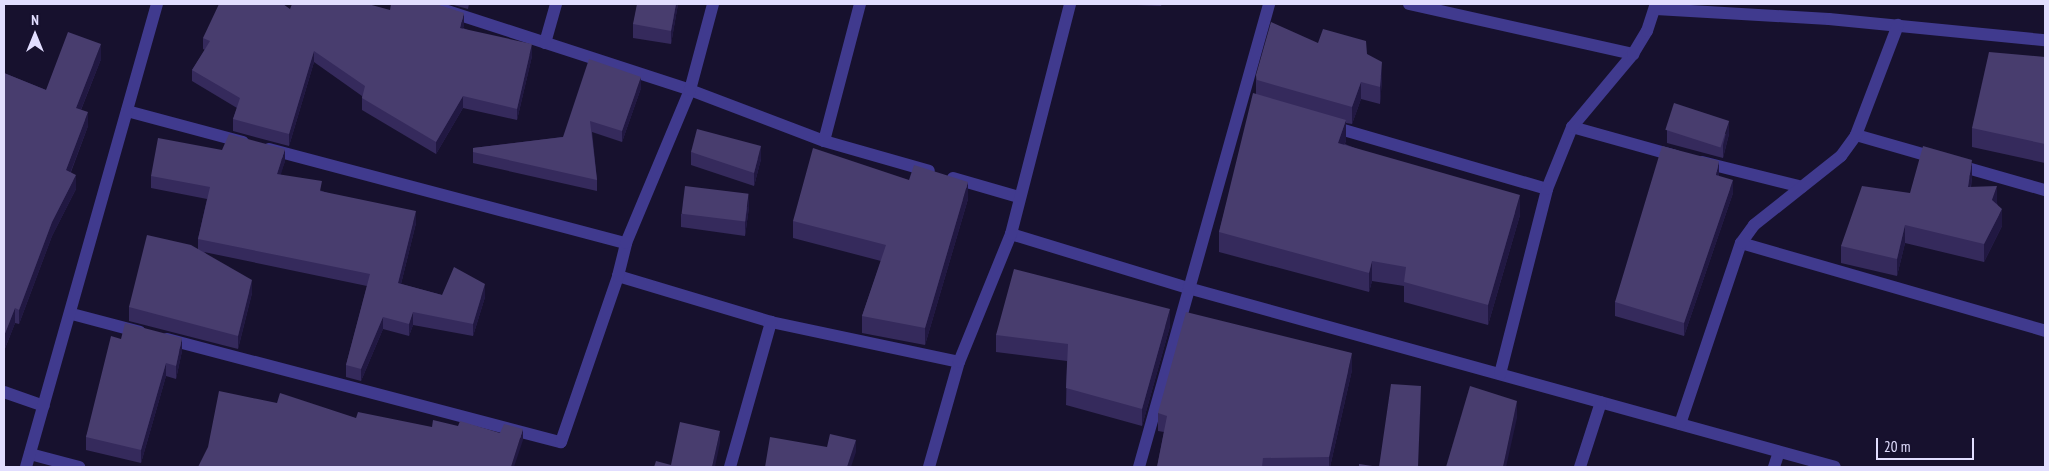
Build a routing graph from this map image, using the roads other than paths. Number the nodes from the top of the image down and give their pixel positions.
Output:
1 (158, 4) edge
2 (426, 4) edge
3 (556, 4) edge
4 (713, 4) edge
5 (860, 4) edge
6 (1070, 4) edge
7 (1269, 4) edge
8 (1409, 4) edge
9 (1656, 6) edge
10 (1898, 25) junction
11 (2045, 40) edge
12 (545, 43) junction
13 (1633, 54) junction
14 (690, 90) junction
15 (127, 111) junction
16 (1318, 123) edge
17 (1572, 127) junction
18 (1856, 135) junction
19 (824, 141) junction
20 (1802, 187) junction
21 (1547, 189) junction
22 (2045, 190) edge
23 (1019, 197) junction
24 (1011, 234) junction
25 (1741, 243) junction
26 (626, 244) junction
27 (618, 276) junction
28 (1188, 288) junction
29 (72, 314) junction
30 (771, 322) junction
31 (2045, 331) edge
32 (959, 362) junction
33 (1500, 374) junction
34 (4, 392) edge
35 (1601, 402) junction
36 (44, 406) junction
37 (1680, 424) junction
38 (1779, 452) junction
39 (30, 454) junction
40 (26, 467) edge
41 (79, 467) edge
42 (730, 467) edge
43 (929, 467) edge
44 (1139, 467) edge
45 (1580, 467) edge
46 (1774, 467) edge
47 (1835, 467) edge

1 - 15 street
2 - 12 street
3 - 12 street
4 - 14 street
5 - 19 street
6 - 23 street
7 - 28 street
8 - 13 street
9 - 10 street
9 - 13 street
10 - 11 street
10 - 18 street
12 - 14 street
13 - 17 street
14 - 19 street
14 - 26 street
15 - 26 street
15 - 29 street
16 - 21 street
17 - 20 street
17 - 21 street
18 - 20 street
18 - 22 street
19 - 23 street
20 - 25 street
21 - 33 street
23 - 24 street
24 - 28 street
24 - 32 street
25 - 31 street
25 - 37 street
26 - 27 street
27 - 29 street
27 - 30 street
28 - 33 street
28 - 44 street
29 - 36 street
30 - 32 street
30 - 42 street
32 - 43 street
33 - 35 street
34 - 36 street
35 - 37 street
35 - 45 street
36 - 39 street
37 - 38 street
38 - 46 street
38 - 47 street
39 - 40 street
39 - 41 street

